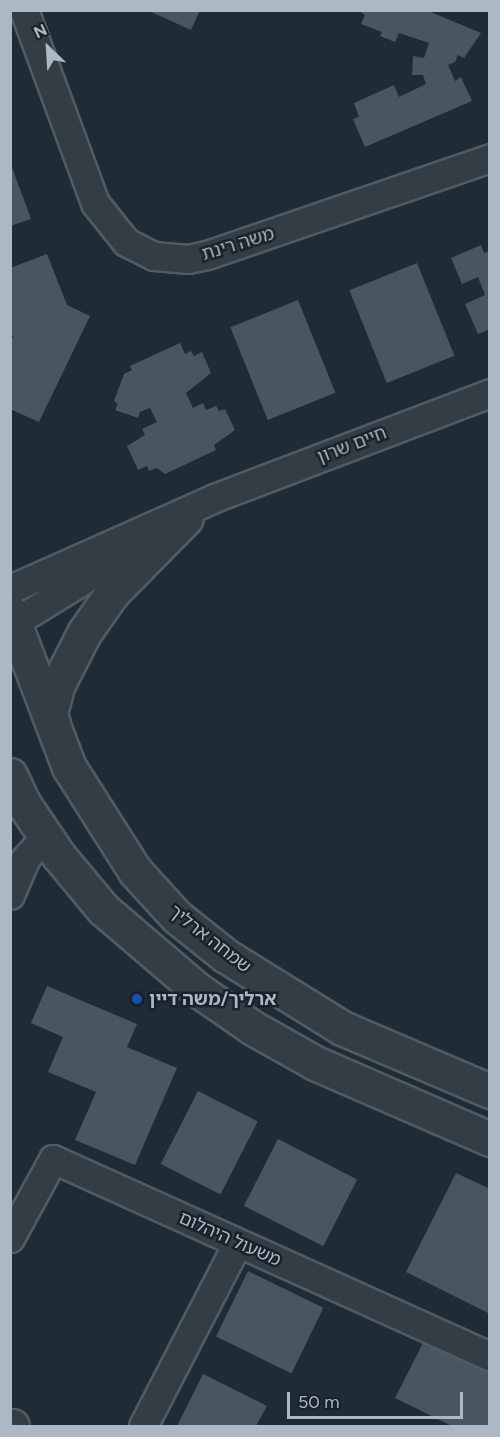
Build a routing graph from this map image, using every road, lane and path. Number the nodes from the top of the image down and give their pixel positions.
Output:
1 (24, 10) edge
2 (489, 158) edge
3 (489, 393) edge
4 (214, 498) junction
5 (186, 518) junction
6 (10, 589) edge
7 (12, 619) edge
8 (69, 768) junction
9 (10, 775) edge
10 (45, 836) junction
11 (10, 895) edge
12 (489, 1091) edge
13 (489, 1139) edge
14 (10, 1238) edge
15 (237, 1244) junction
16 (489, 1356) edge
17 (142, 1426) edge

1 - 2 street, משה רינת
3 - 4 street, חיים שרון
4 - 5 street, חיים שרון
4 - 6 street, חיים שרון
5 - 7 street, חיים שרון
5 - 8 street
7 - 8 street, שמחה ארליך
8 - 12 street, שמחה ארליך
9 - 10 street
10 - 11 street
10 - 13 street
14 - 15 street, משעול היהלום
15 - 16 street, משעול היהלום
15 - 17 street

